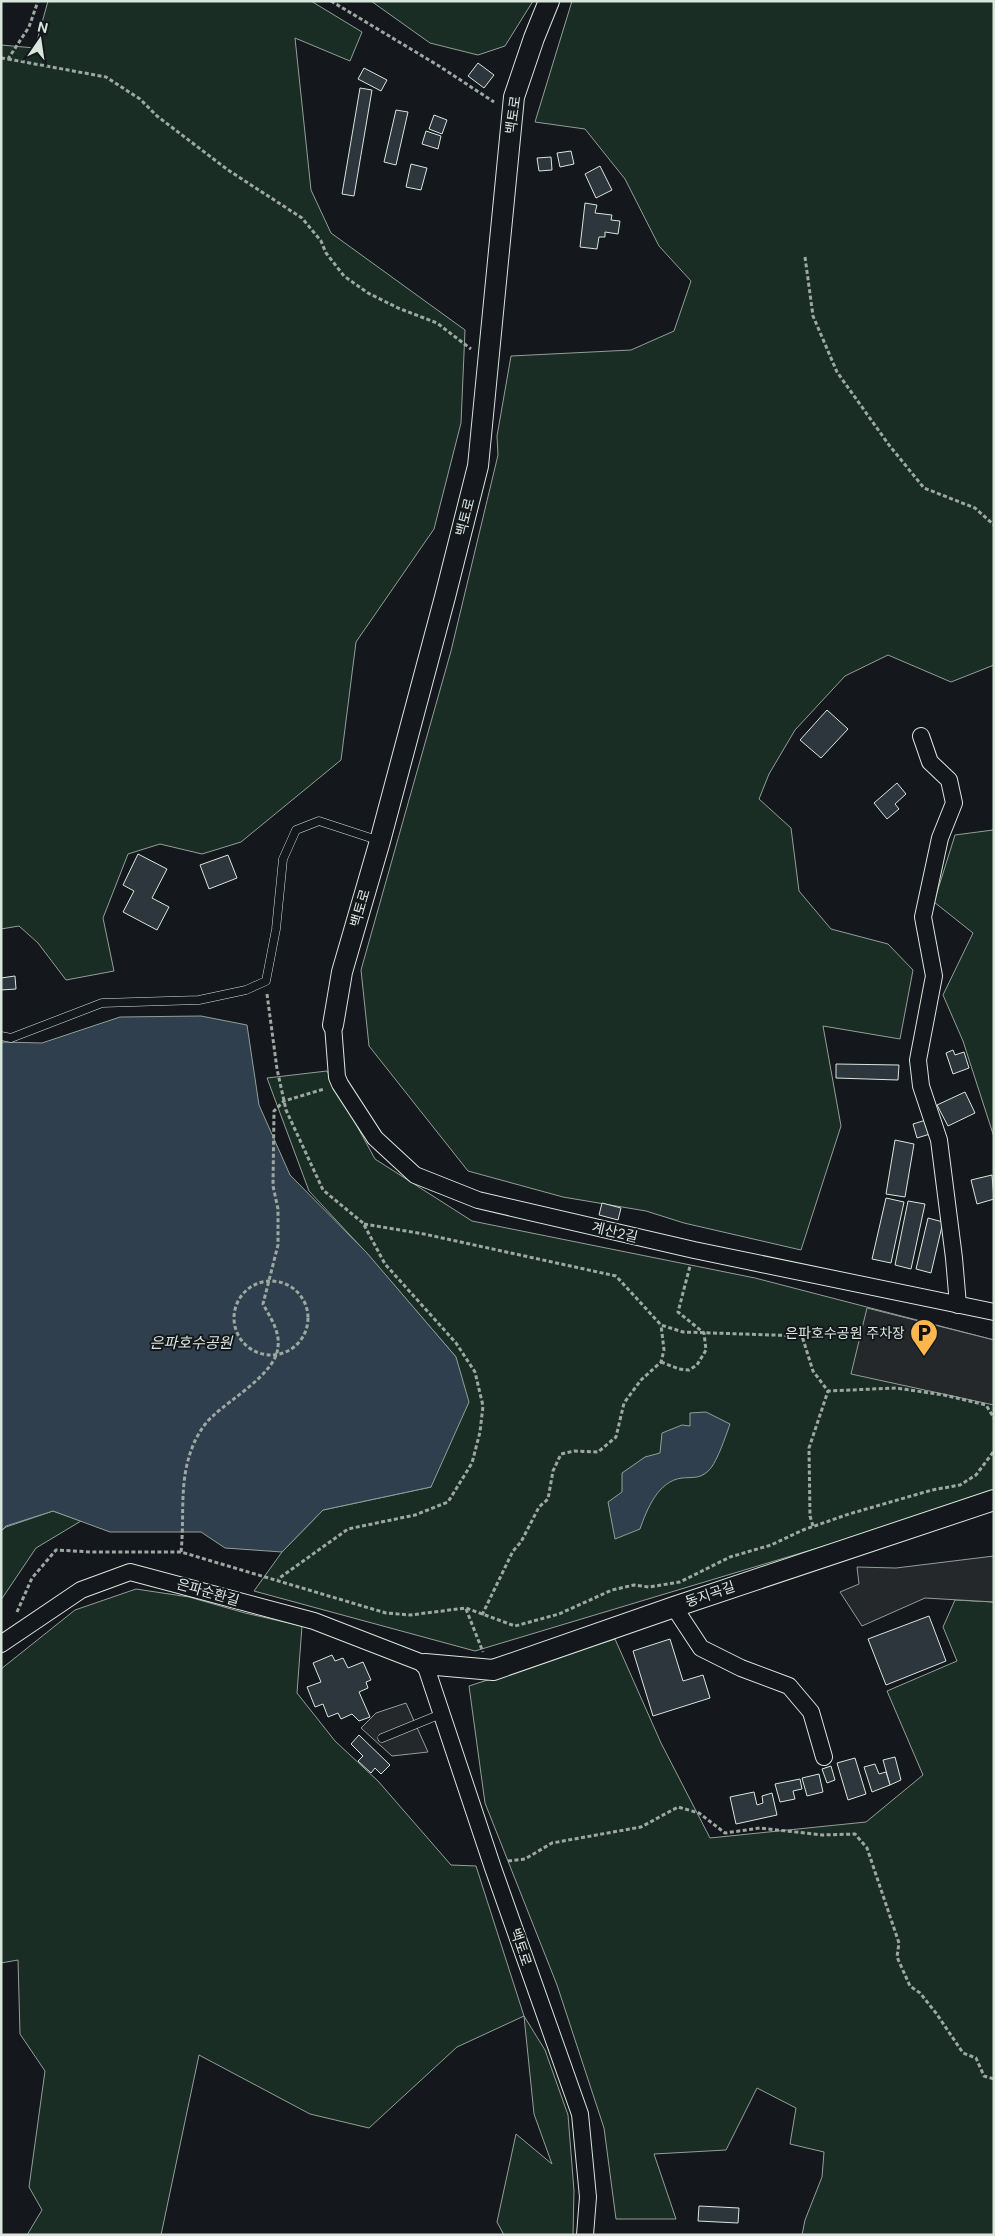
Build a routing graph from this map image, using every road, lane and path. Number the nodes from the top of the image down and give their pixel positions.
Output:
1 (38, 1) edge
2 (332, 1) edge
3 (549, 1) edge
4 (1, 58) edge
5 (8, 59) junction
6 (512, 116) junction
7 (805, 256) dead end
8 (488, 360) junction
9 (994, 526) edge
10 (921, 736) dead end
11 (380, 841) junction
12 (266, 981) junction
13 (333, 1025) joint
14 (1, 1036) edge
15 (340, 1084) junction
16 (284, 1101) junction
17 (363, 1224) junction
18 (694, 1250) junction
19 (268, 1281) junction
20 (958, 1306) junction
21 (994, 1312) edge
22 (661, 1325) junction
23 (704, 1333) junction
24 (276, 1355) junction
25 (661, 1362) junction
26 (828, 1391) junction
27 (994, 1418) edge
28 (994, 1451) edge
29 (994, 1500) edge
30 (813, 1526) junction
31 (181, 1552) junction
32 (277, 1580) junction
33 (674, 1607) junction
34 (466, 1608) junction
35 (482, 1615) junction
36 (14, 1620) dead end
37 (1, 1644) edge
38 (425, 1664) junction
39 (493, 1670) junction
40 (441, 1714) junction
41 (382, 1738) dead end
42 (824, 1757) dead end
43 (493, 1868) junction
44 (994, 2079) edge
45 (584, 2235) edge

1 - 5 path
2 - 6 path
3 - 6 street, 백토로
4 - 5 path
5 - 8 path
6 - 8 street, 백토로
7 - 9 path
8 - 11 street, 백토로
10 - 20 street
11 - 12 lane
11 - 13 street, 백토로
12 - 14 lane
12 - 16 path
13 - 15 street, 계산2길
15 - 16 path
15 - 18 street, 계산2길
16 - 17 path
16 - 19 path
17 - 22 path
17 - 32 path
18 - 20 street, 계산2길
18 - 23 path
19 - 24 path
19 - 24 path
19 - 24 path
20 - 21 street, 계산2길
22 - 23 path
22 - 25 path
23 - 25 path
23 - 26 path
24 - 31 path
25 - 35 path
26 - 27 path
26 - 30 path
28 - 30 path
29 - 33 street, 동지곡길
30 - 35 path
31 - 32 path
31 - 36 path
32 - 34 path
33 - 39 street, 동지곡길
33 - 42 street
34 - 35 path
34 - 39 path
37 - 38 street, 은파순환길
38 - 39 street, 동지곡길
38 - 40 street, 백토로
40 - 41 lane
40 - 43 street, 백토로
43 - 44 path
43 - 45 street, 백토로

